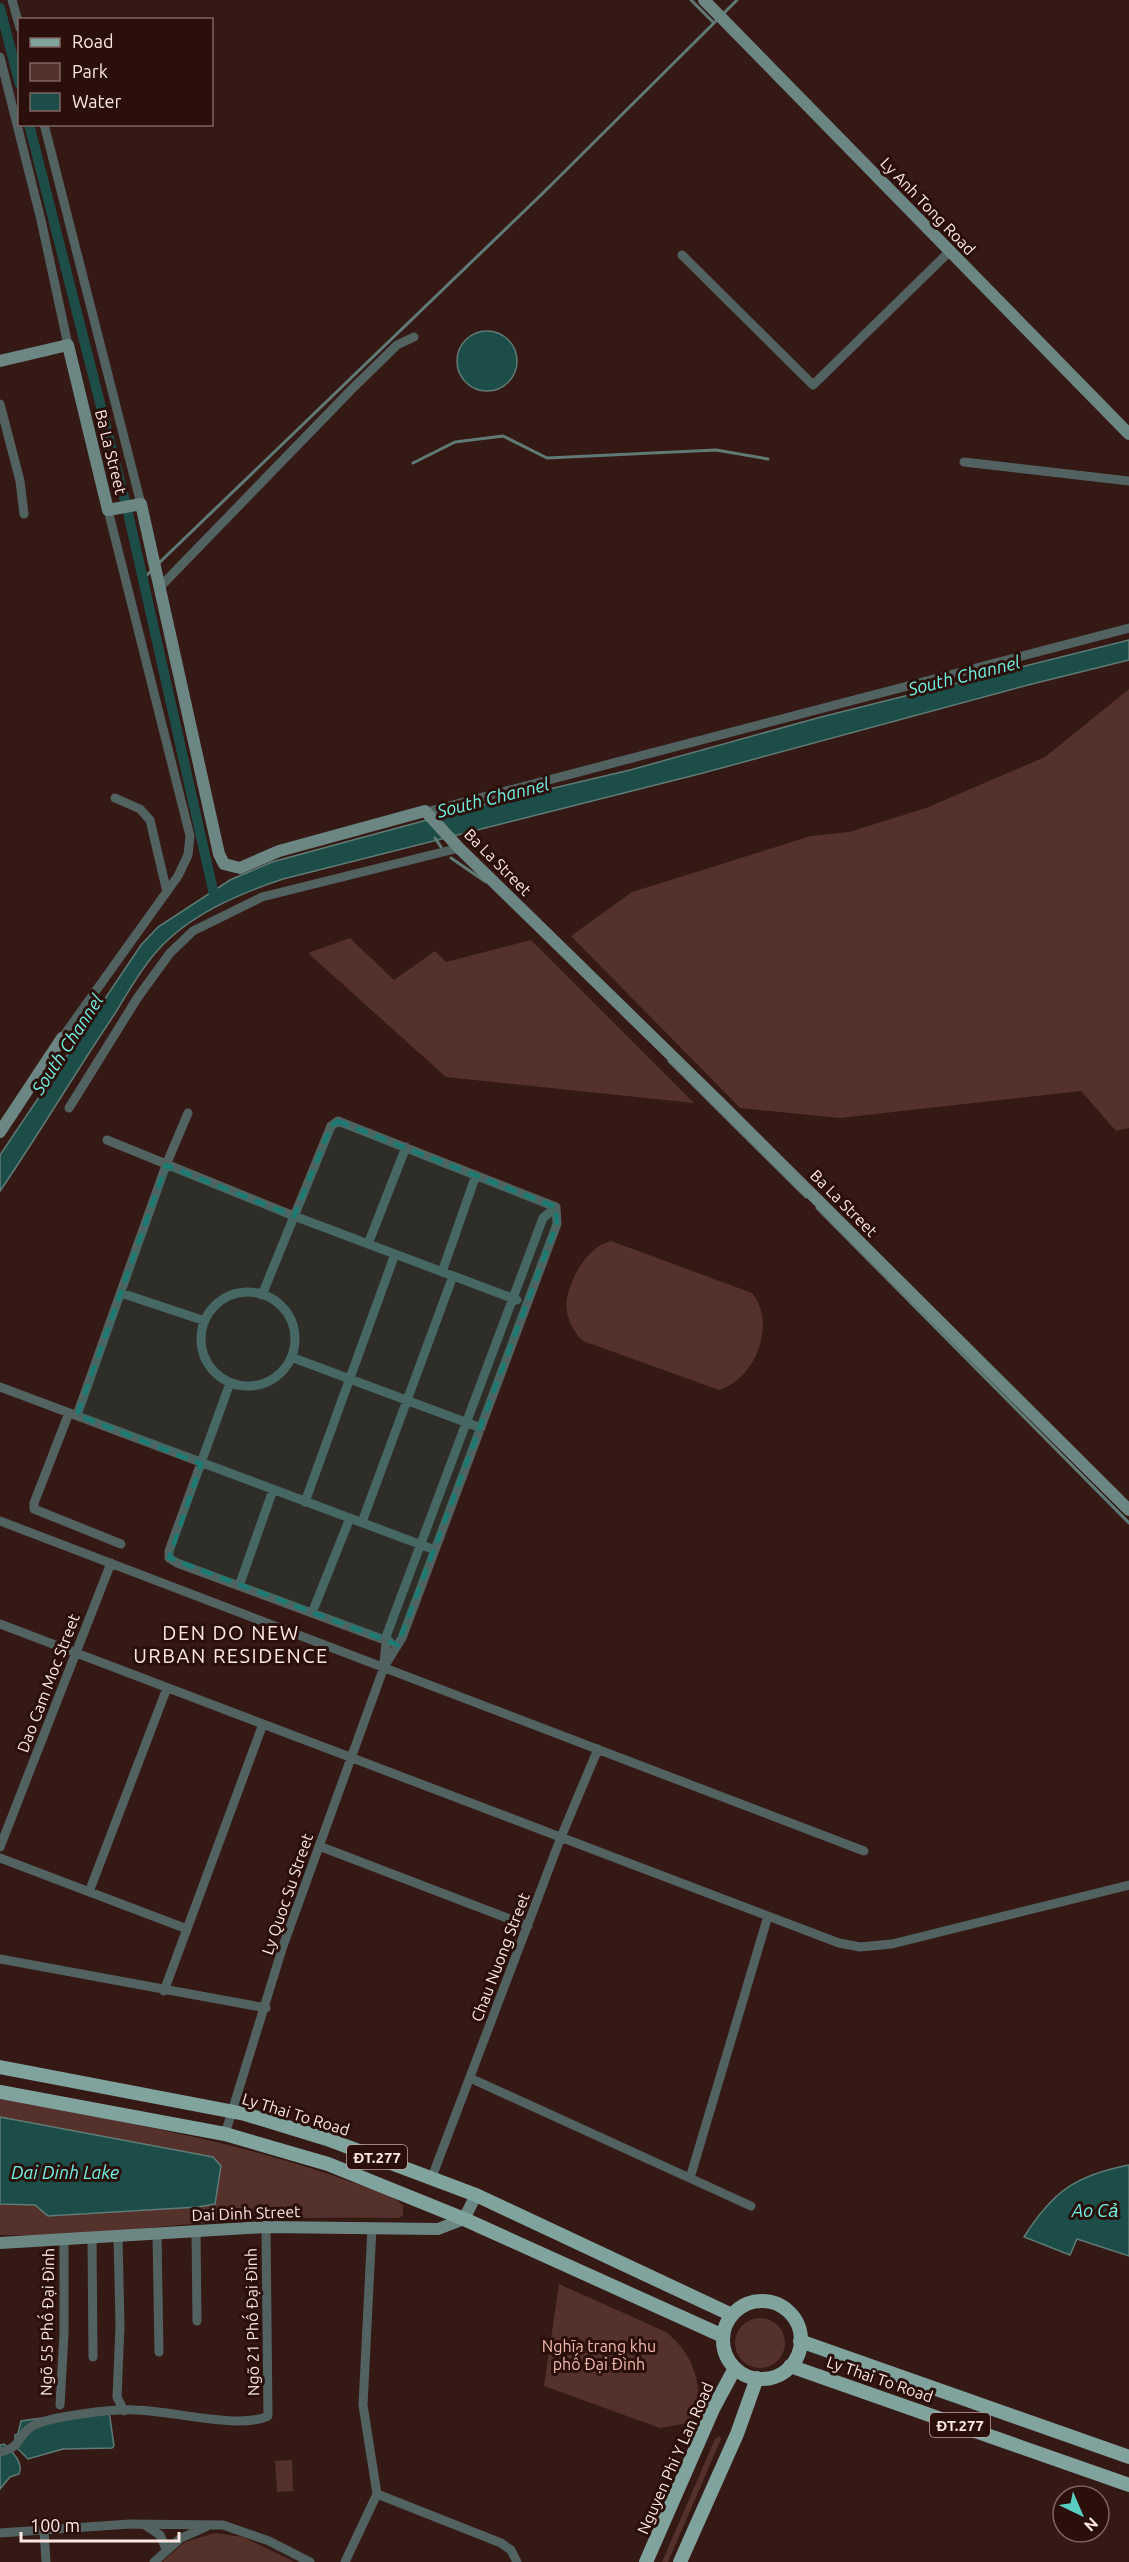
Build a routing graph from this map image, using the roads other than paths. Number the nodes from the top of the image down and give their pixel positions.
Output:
1 (12, 0) edge
2 (704, 0) edge
3 (18, 21) edge
4 (0, 57) edge
5 (45, 126) edge
6 (949, 252) junction
7 (682, 255) dead end
8 (414, 337) dead end
9 (68, 345) junction
10 (0, 361) edge
11 (0, 404) edge
12 (1129, 434) edge
13 (964, 462) dead end
14 (1129, 481) edge
15 (141, 504) junction
16 (108, 510) junction
17 (24, 514) dead end
18 (159, 582) junction
19 (1129, 628) edge
20 (115, 798) dead end
21 (426, 812) junction
22 (459, 848) junction
23 (167, 892) junction
24 (62, 1038) joint
25 (69, 1108) dead end
26 (188, 1113) dead end
27 (0, 1132) edge
28 (107, 1140) dead end
29 (406, 1148) junction
30 (166, 1165) junction
31 (476, 1175) junction
32 (556, 1207) junction
33 (294, 1216) junction
34 (368, 1244) junction
35 (395, 1254) junction
36 (442, 1272) junction
37 (453, 1276) junction
38 (121, 1293) junction
39 (262, 1294) junction
40 (513, 1299) junction
41 (527, 1304) junction
42 (205, 1321) junction
43 (291, 1357) junction
44 (350, 1379) junction
45 (230, 1383) junction
46 (0, 1387) edge
47 (407, 1401) junction
48 (73, 1414) junction
49 (466, 1423) junction
50 (481, 1428) junction
51 (201, 1464) junction
52 (273, 1490) junction
53 (305, 1502) junction
54 (1129, 1510) edge
55 (350, 1518) junction
56 (0, 1521) edge
57 (362, 1522) junction
58 (122, 1544) dead end
59 (420, 1544) junction
60 (435, 1550) junction
61 (111, 1563) junction
62 (239, 1586) junction
63 (312, 1613) junction
64 (0, 1624) edge
65 (386, 1641) junction
66 (398, 1645) junction
67 (75, 1653) junction
68 (384, 1667) junction
69 (167, 1688) junction
70 (263, 1724) junction
71 (598, 1749) junction
72 (351, 1758) junction
73 (561, 1837) junction
74 (319, 1846) junction
75 (0, 1848) edge
76 (864, 1851) dead end
77 (0, 1858) edge
78 (1129, 1885) edge
79 (89, 1892) junction
80 (768, 1916) junction
81 (528, 1926) junction
82 (187, 1929) junction
83 (0, 1959) edge
84 (164, 1991) junction
85 (266, 2008) junction
86 (0, 2067) edge
87 (470, 2078) junction
88 (0, 2092) edge
89 (232, 2111) junction
90 (225, 2134) junction
91 (432, 2177) junction
92 (690, 2178) junction
93 (476, 2195) junction
94 (751, 2206) dead end
95 (465, 2219) junction
96 (266, 2227) junction
97 (372, 2228) junction
98 (196, 2230) junction
99 (157, 2233) junction
100 (118, 2236) junction
101 (92, 2238) junction
102 (64, 2240) junction
103 (0, 2243) edge
104 (732, 2315) junction
105 (197, 2321) dead end
106 (723, 2336) junction
107 (800, 2341) junction
108 (159, 2352) dead end
109 (93, 2356) dead end
110 (790, 2366) junction
111 (735, 2368) junction
112 (757, 2378) junction
113 (60, 2405) dead end
114 (124, 2410) junction
115 (0, 2451) edge
116 (1129, 2457) edge
117 (1129, 2485) edge
118 (377, 2494) junction
119 (145, 2524) junction
120 (213, 2524) junction
121 (44, 2530) junction
122 (0, 2533) edge
123 (166, 2549) junction
124 (46, 2562) edge
125 (153, 2562) edge
126 (310, 2562) edge
127 (345, 2562) edge
128 (517, 2562) edge
129 (646, 2562) edge
130 (680, 2562) edge

1 - 3 street
2 - 6 street, Ly Anh Tong Road
4 - 9 street
5 - 15 street
6 - 7 street
6 - 12 street, Ly Anh Tong Road
8 - 18 street
9 - 10 street
9 - 16 street, Ba La Street
11 - 17 street
13 - 14 street
15 - 16 street, Ba La Street
15 - 18 street, Ba La Street
16 - 23 street
18 - 21 street, Ba La Street
19 - 21 street
20 - 23 street
21 - 22 street, Ba La Street
22 - 25 street
22 - 54 street, Ba La Street
23 - 24 street
24 - 27 street
26 - 30 street
28 - 30 street
29 - 31 street
29 - 33 street
29 - 34 street
30 - 33 street
30 - 38 street
31 - 32 street
31 - 36 street
32 - 40 street
32 - 41 street
33 - 34 street
33 - 39 street
34 - 35 street
35 - 36 street
35 - 44 street
36 - 37 street
37 - 40 street
37 - 47 street
38 - 42 street
38 - 48 street
39 - 42 street
39 - 43 street
40 - 41 street
40 - 49 street
41 - 50 street
42 - 45 street
43 - 44 street
43 - 45 street
44 - 47 street
44 - 53 street
45 - 51 street
46 - 48 street
47 - 49 street
47 - 57 street
48 - 51 street
48 - 58 street
49 - 50 street
49 - 59 street
50 - 60 street
51 - 52 street
51 - 62 street
52 - 53 street
52 - 62 street
53 - 55 street
55 - 57 street
55 - 63 street
56 - 61 street
57 - 59 street
59 - 60 street
59 - 65 street
60 - 66 street
61 - 67 street, Dao Cam Moc Street
61 - 68 street
62 - 63 street
63 - 65 street
64 - 67 street
65 - 66 street
65 - 68 street
66 - 68 street
67 - 69 street
67 - 75 street, Dao Cam Moc Street
68 - 71 street
68 - 72 street, Ly Quoc Su Street
69 - 70 street
69 - 79 street
70 - 72 street
70 - 82 street
71 - 73 street, Chau Nuong Street
71 - 76 street
72 - 73 street
72 - 74 street, Ly Quoc Su Street
73 - 80 street
73 - 81 street, Chau Nuong Street
74 - 81 street
74 - 85 street, Ly Quoc Su Street
77 - 79 street
78 - 80 street
79 - 82 street
80 - 92 street
81 - 87 street, Chau Nuong Street
82 - 84 street
83 - 84 street
84 - 85 street
85 - 89 street, Ly Quoc Su Street
86 - 89 main road, Ly Thai To Road / ĐT.277
87 - 91 street, Chau Nuong Street
87 - 92 street
88 - 90 main road, ĐT.277
89 - 90 street, Ly Quoc Su Street
89 - 91 main road, Ly Thai To Road / ĐT.277
90 - 95 main road, ĐT.277
91 - 93 main road, Ly Thai To Road / ĐT.277
92 - 94 street
93 - 95 street
93 - 104 main road, Ly Thai To Road / ĐT.277
95 - 97 street, Dai Dinh Street
95 - 106 main road, ĐT.277
96 - 97 street, Dai Dinh Street
96 - 98 street, Dai Dinh Street
96 - 114 street, Ngõ 21 Phố Đại Đình
97 - 118 street
98 - 99 street, Dai Dinh Street
98 - 105 street
99 - 100 street, Dai Dinh Street
99 - 108 street
100 - 101 street, Dai Dinh Street
100 - 114 street
101 - 102 street, Dai Dinh Street
101 - 109 street
102 - 103 street, Dai Dinh Street
102 - 113 street, Ngõ 55 Phố Đại Đình
104 - 106 main road
104 - 107 main road
106 - 111 main road
107 - 110 main road
107 - 116 main road, Ly Thai To Road / ĐT.277
110 - 112 main road
110 - 117 main road, Ly Thai To Road / ĐT.277
111 - 112 main road
111 - 129 main road, Nguyen Phi Y Lan Road
112 - 130 main road
114 - 115 street
118 - 127 street
118 - 128 street
119 - 120 street
119 - 121 street
119 - 123 street
120 - 123 street
120 - 126 street
121 - 122 street
121 - 124 street
123 - 125 street

